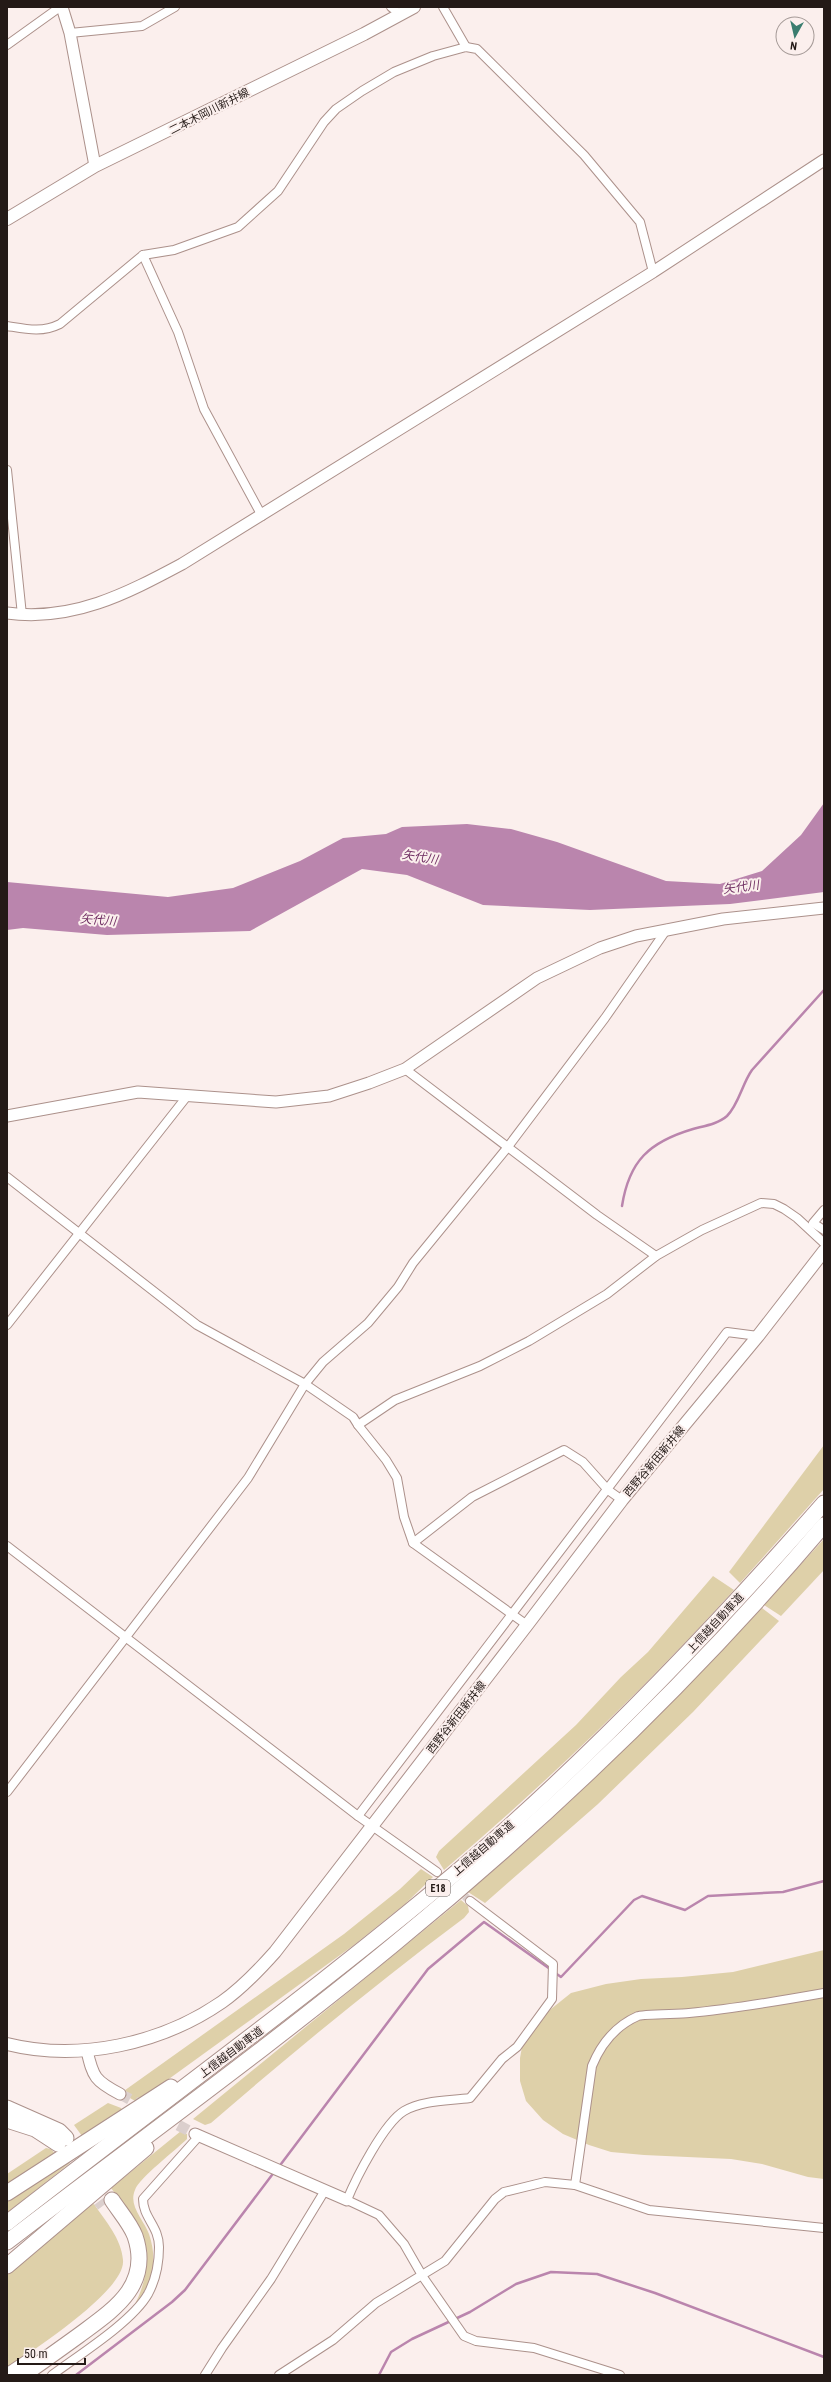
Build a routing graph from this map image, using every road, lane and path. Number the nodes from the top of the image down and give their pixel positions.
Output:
1 (61, 7) edge
2 (174, 7) edge
3 (391, 7) edge
4 (414, 7) edge
5 (443, 7) edge
6 (401, 14) junction
7 (70, 33) junction
8 (7, 45) edge
9 (466, 47) junction
10 (824, 160) edge
11 (95, 166) junction
12 (7, 219) edge
13 (143, 255) junction
14 (653, 272) junction
15 (7, 326) edge
16 (7, 470) edge
17 (262, 516) junction
18 (7, 613) edge
19 (22, 615) junction
20 (824, 908) edge
21 (668, 930) junction
22 (405, 1068) junction
23 (188, 1095) junction
24 (7, 1116) edge
25 (507, 1148) junction
26 (7, 1177) edge
27 (824, 1210) edge
28 (824, 1230) edge
29 (79, 1233) junction
30 (824, 1242) edge
31 (824, 1251) edge
32 (656, 1256) junction
33 (7, 1325) edge
34 (758, 1336) junction
35 (305, 1384) junction
36 (358, 1425) junction
37 (608, 1490) junction
38 (622, 1500) junction
39 (824, 1503) edge
40 (824, 1525) edge
41 (413, 1542) junction
42 (7, 1546) edge
43 (512, 1615) junction
44 (527, 1625) junction
45 (126, 1637) junction
46 (7, 1792) edge
47 (358, 1816) junction
48 (372, 1826) junction
49 (437, 1872) dead end
50 (470, 1901) tunnel mouth
51 (338, 1969) junction
52 (824, 1994) edge
53 (7, 2044) edge
54 (86, 2051) junction
55 (248, 2059) junction
56 (120, 2094) tunnel mouth
57 (7, 2108) edge
58 (7, 2120) edge
59 (197, 2135) joint
60 (575, 2185) junction
61 (324, 2192) junction
62 (7, 2193) edge
63 (347, 2200) junction
64 (7, 2223) edge
65 (824, 2228) edge
66 (7, 2242) edge
67 (7, 2266) edge
68 (423, 2277) junction
69 (9, 2375) edge
70 (23, 2375) edge
71 (52, 2375) edge
72 (206, 2375) edge
73 (278, 2375) edge
74 (620, 2375) edge

1 - 7 street
1 - 8 street
2 - 7 street
3 - 6 street
4 - 6 main road, 二本木岡川新井線
5 - 9 street
6 - 11 main road, 二本木岡川新井線
7 - 11 street
9 - 13 street
9 - 14 street
10 - 14 street
11 - 12 main road, 二本木岡川新井線
13 - 15 street
13 - 17 street
14 - 17 street
16 - 19 street
17 - 19 street
18 - 19 street
20 - 21 street
21 - 22 street
21 - 25 street
22 - 23 street
22 - 25 street
23 - 24 street
23 - 29 street
25 - 32 street
25 - 35 street
26 - 29 street
27 - 28 street
29 - 33 street
29 - 35 street
30 - 32 street
31 - 34 main road, 西野谷新田新井線
32 - 36 street
34 - 37 street
34 - 38 main road, 西野谷新田新井線
35 - 36 street
35 - 45 street
36 - 41 street
37 - 38 street
37 - 41 street
37 - 43 street
38 - 44 main road, 西野谷新田新井線
39 - 51 highway, 上信越自動車道 / E18
40 - 55 highway, 上信越自動車道 / E18
41 - 43 street
42 - 45 street
43 - 44 street
43 - 47 street
44 - 48 main road, 西野谷新田新井線
45 - 46 street
45 - 47 street
47 - 48 street
48 - 49 street
48 - 54 main road, 西野谷新田新井線
50 - 63 street
51 - 62 highway
51 - 64 highway, 上信越自動車道 / E18
52 - 60 street
53 - 54 main road, 西野谷新田新井線
54 - 56 street
55 - 66 highway, 上信越自動車道 / E18
55 - 67 highway
57 - 58 highway
59 - 61 street
59 - 71 street
60 - 65 street
60 - 68 street
61 - 63 street
61 - 72 street
63 - 68 street
68 - 73 street
68 - 74 street
69 - 70 highway

